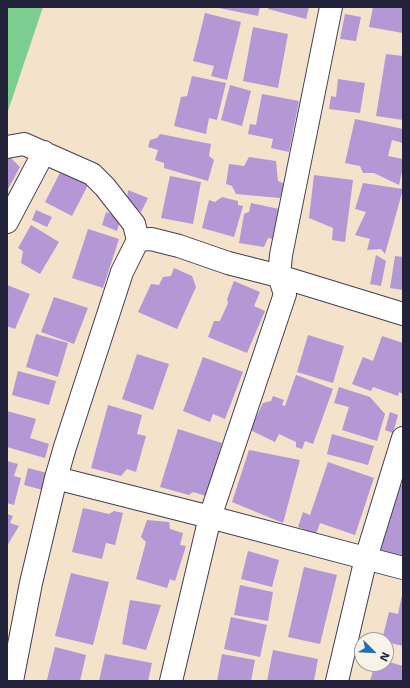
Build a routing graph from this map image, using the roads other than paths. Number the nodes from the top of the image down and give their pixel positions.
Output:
1 (331, 7) edge
2 (7, 147) edge
3 (44, 152) junction
4 (7, 222) edge
5 (138, 240) junction
6 (279, 276) junction
7 (403, 314) edge
8 (403, 438) edge
9 (56, 478) junction
10 (210, 517) junction
11 (366, 558) junction
12 (403, 568) edge
13 (12, 681) edge
14 (172, 681) edge
15 (338, 681) edge

1 - 6 street
2 - 3 street
3 - 4 street
3 - 5 street
5 - 6 street
5 - 9 street
6 - 7 street
6 - 10 street
8 - 11 street
9 - 10 street
9 - 13 street
10 - 11 street
10 - 14 street
11 - 12 street
11 - 15 street

